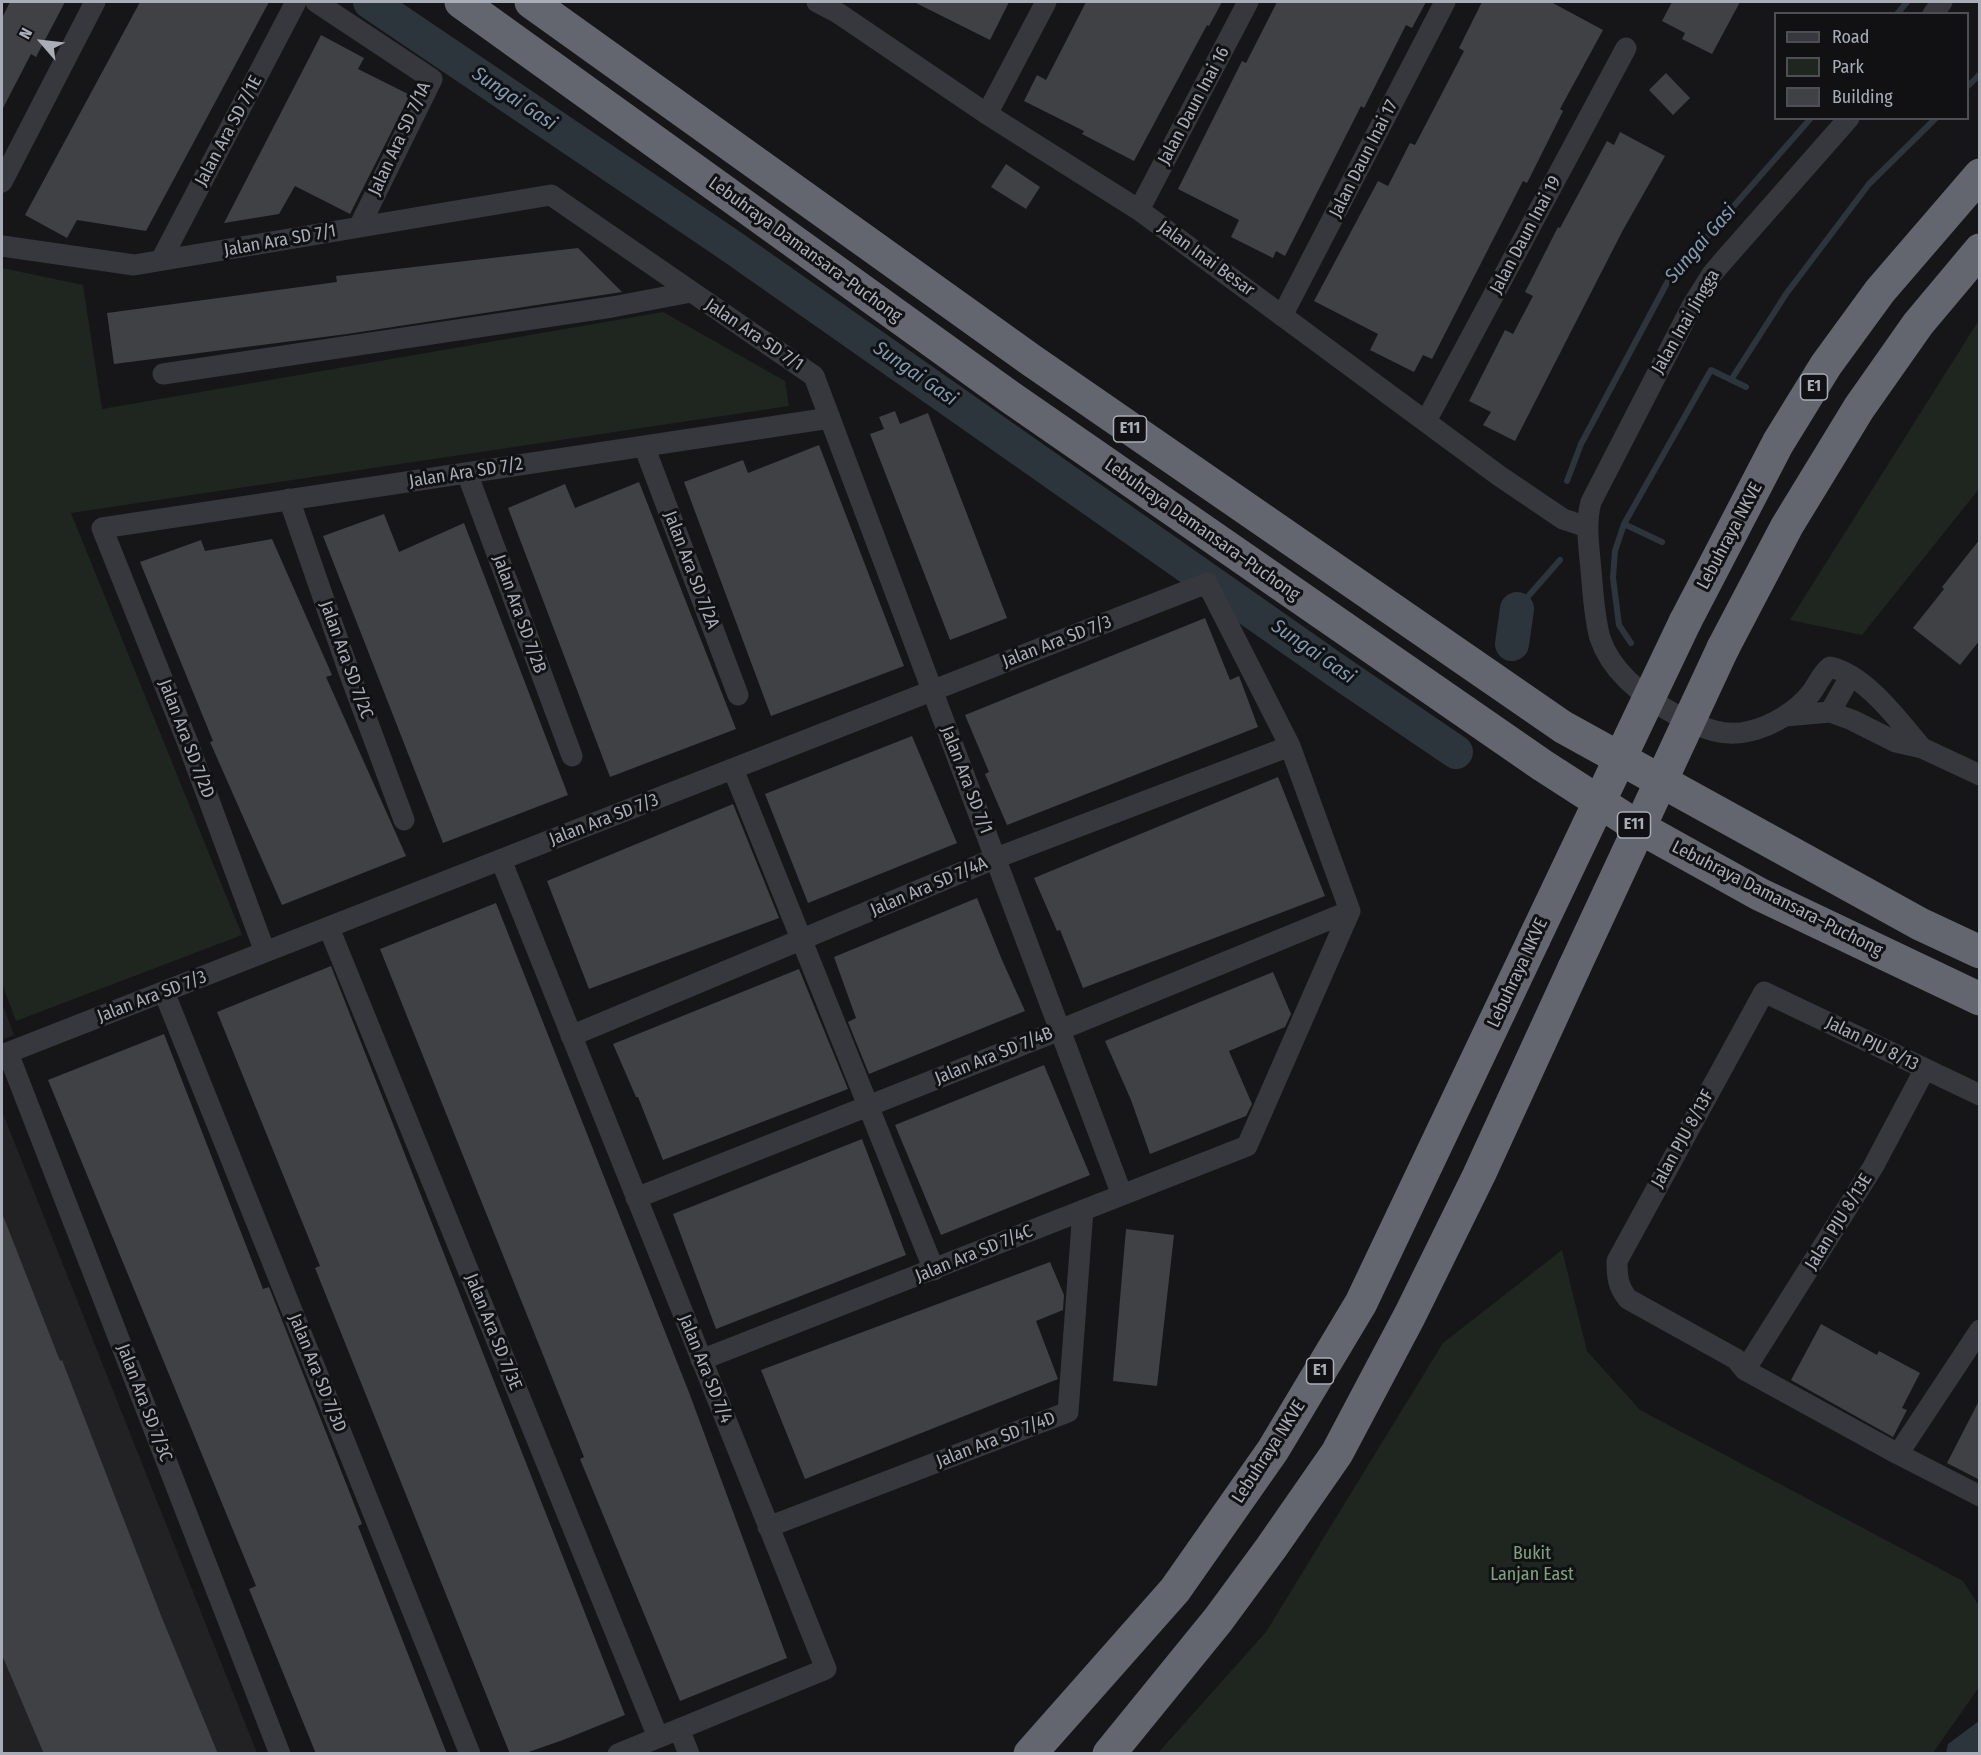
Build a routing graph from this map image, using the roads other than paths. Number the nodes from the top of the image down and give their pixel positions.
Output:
1 (95, 2) edge
2 (296, 2) edge
3 (316, 2) edge
4 (461, 2) edge
5 (531, 2) edge
6 (817, 2) edge
7 (1046, 2) edge
8 (1248, 2) edge
9 (1445, 2) edge
10 (841, 7) edge
11 (1626, 48) dead end
12 (987, 114) junction
13 (1847, 120) edge
14 (1980, 176) edge
15 (2, 182) edge
16 (1139, 210) junction
17 (359, 227) junction
18 (2, 246) edge
19 (1980, 250) edge
20 (161, 260) junction
21 (691, 292) junction
22 (1282, 316) junction
23 (163, 374) dead end
24 (830, 418) junction
25 (1426, 421) junction
26 (644, 446) junction
27 (467, 473) junction
28 (289, 499) junction
29 (1587, 527) junction
30 (102, 528) joint
31 (1850, 677) junction
32 (933, 691) junction
33 (738, 695) dead end
34 (1830, 712) junction
35 (1784, 716) junction
36 (1290, 746) junction
37 (1922, 748) junction
38 (572, 756) dead end
39 (733, 769) junction
40 (1980, 774) edge
41 (404, 820) dead end
42 (996, 858) junction
43 (501, 860) junction
44 (1350, 910) junction
45 (329, 927) junction
46 (802, 940) junction
47 (265, 952) junction
48 (1980, 952) edge
49 (164, 992) junction
50 (1764, 992) joint
51 (1980, 999) edge
52 (1060, 1030) junction
53 (571, 1036) junction
54 (5, 1054) edge
55 (1925, 1069) junction
56 (1980, 1095) edge
57 (868, 1106) junction
58 (1122, 1195) junction
59 (636, 1198) junction
60 (1083, 1210) junction
61 (933, 1270) junction
62 (1980, 1330) edge
63 (701, 1360) junction
64 (1745, 1370) junction
65 (1898, 1454) junction
66 (1980, 1496) edge
67 (768, 1527) junction
68 (679, 1729) junction
69 (658, 1737) junction
70 (280, 1754) edge
71 (470, 1754) edge
72 (618, 1754) edge
73 (689, 1754) edge
74 (1030, 1754) edge
75 (1109, 1754) edge

1 - 15 street
2 - 20 street, Jalan Ara SD 7/1E
3 - 17 street, Jalan Ara SD 7/1A
4 - 51 highway, Lebuhraya Damansara–Puchong / E11
5 - 48 highway, E11
6 - 10 street, Jalan Inai Besar
7 - 12 street
8 - 16 street, Jalan Daun Inai 16
9 - 22 street, Jalan Daun Inai 17
10 - 12 street, Jalan Inai Besar
11 - 25 street, Jalan Daun Inai 19
12 - 16 street, Jalan Inai Besar
13 - 29 street, Jalan Inai Jingga
14 - 74 highway, Lebuhraya NKVE / E1, bridge
16 - 22 street, Jalan Inai Besar
17 - 20 street, Jalan Ara SD 7/1
17 - 21 street, Jalan Ara SD 7/1
18 - 20 street, Jalan Ara SD 7/1
19 - 75 highway, bridge
21 - 23 street
21 - 24 street, Jalan Ara SD 7/1
22 - 25 street, Jalan Inai Besar
24 - 26 street, Jalan Ara SD 7/2
24 - 32 street, Jalan Ara SD 7/1
25 - 29 street, Jalan Inai Besar
26 - 27 street, Jalan Ara SD 7/2
26 - 33 street, Jalan Ara SD 7/2A
27 - 28 street, Jalan Ara SD 7/2
27 - 38 street, Jalan Ara SD 7/2B
28 - 30 street, Jalan Ara SD 7/2
28 - 41 street, Jalan Ara SD 7/2C
29 - 35 street, Jalan Inai Jingga
30 - 47 street, Jalan Ara SD 7/2D
31 - 34 street
31 - 35 street
31 - 37 street
32 - 36 street, Jalan Ara SD 7/3
32 - 39 street, Jalan Ara SD 7/3
32 - 42 street, Jalan Ara SD 7/1
34 - 35 street
34 - 37 street
36 - 42 street, Jalan Ara SD 7/4A
36 - 44 street
37 - 40 street
39 - 43 street, Jalan Ara SD 7/3
39 - 46 street
42 - 46 street, Jalan Ara SD 7/4A
42 - 52 street, Jalan Ara SD 7/1
43 - 45 street, Jalan Ara SD 7/3
43 - 53 street, Jalan Ara SD 7/4
44 - 52 street, Jalan Ara SD 7/4B
44 - 58 street, Jalan Ara SD 7/4C
45 - 47 street, Jalan Ara SD 7/3
45 - 69 street, Jalan Ara SD 7/3E
46 - 53 street, Jalan Ara SD 7/4A
46 - 57 street
47 - 49 street, Jalan Ara SD 7/3
49 - 54 street, Jalan Ara SD 7/3
49 - 71 street, Jalan Ara SD 7/3D
50 - 55 street, Jalan PJU 8/13
50 - 64 street, Jalan PJU 8/13F
52 - 57 street, Jalan Ara SD 7/4B
52 - 58 street, Jalan Ara SD 7/1
53 - 59 street, Jalan Ara SD 7/4
54 - 70 street, Jalan Ara SD 7/3C
55 - 56 street, Jalan PJU 8/13
55 - 64 street, Jalan PJU 8/13E
57 - 59 street, Jalan Ara SD 7/4B
57 - 61 street
58 - 60 street, Jalan Ara SD 7/4C
59 - 63 street, Jalan Ara SD 7/4
60 - 61 street, Jalan Ara SD 7/4C
60 - 67 street, Jalan Ara SD 7/4D
61 - 63 street, Jalan Ara SD 7/4C
62 - 65 street
63 - 67 street, Jalan Ara SD 7/4
64 - 65 street
65 - 66 street
67 - 68 street, Jalan Ara SD 7/4
68 - 69 street, Jalan Ara SD 7/4
68 - 73 street
69 - 72 street, Jalan Ara SD 7/4

